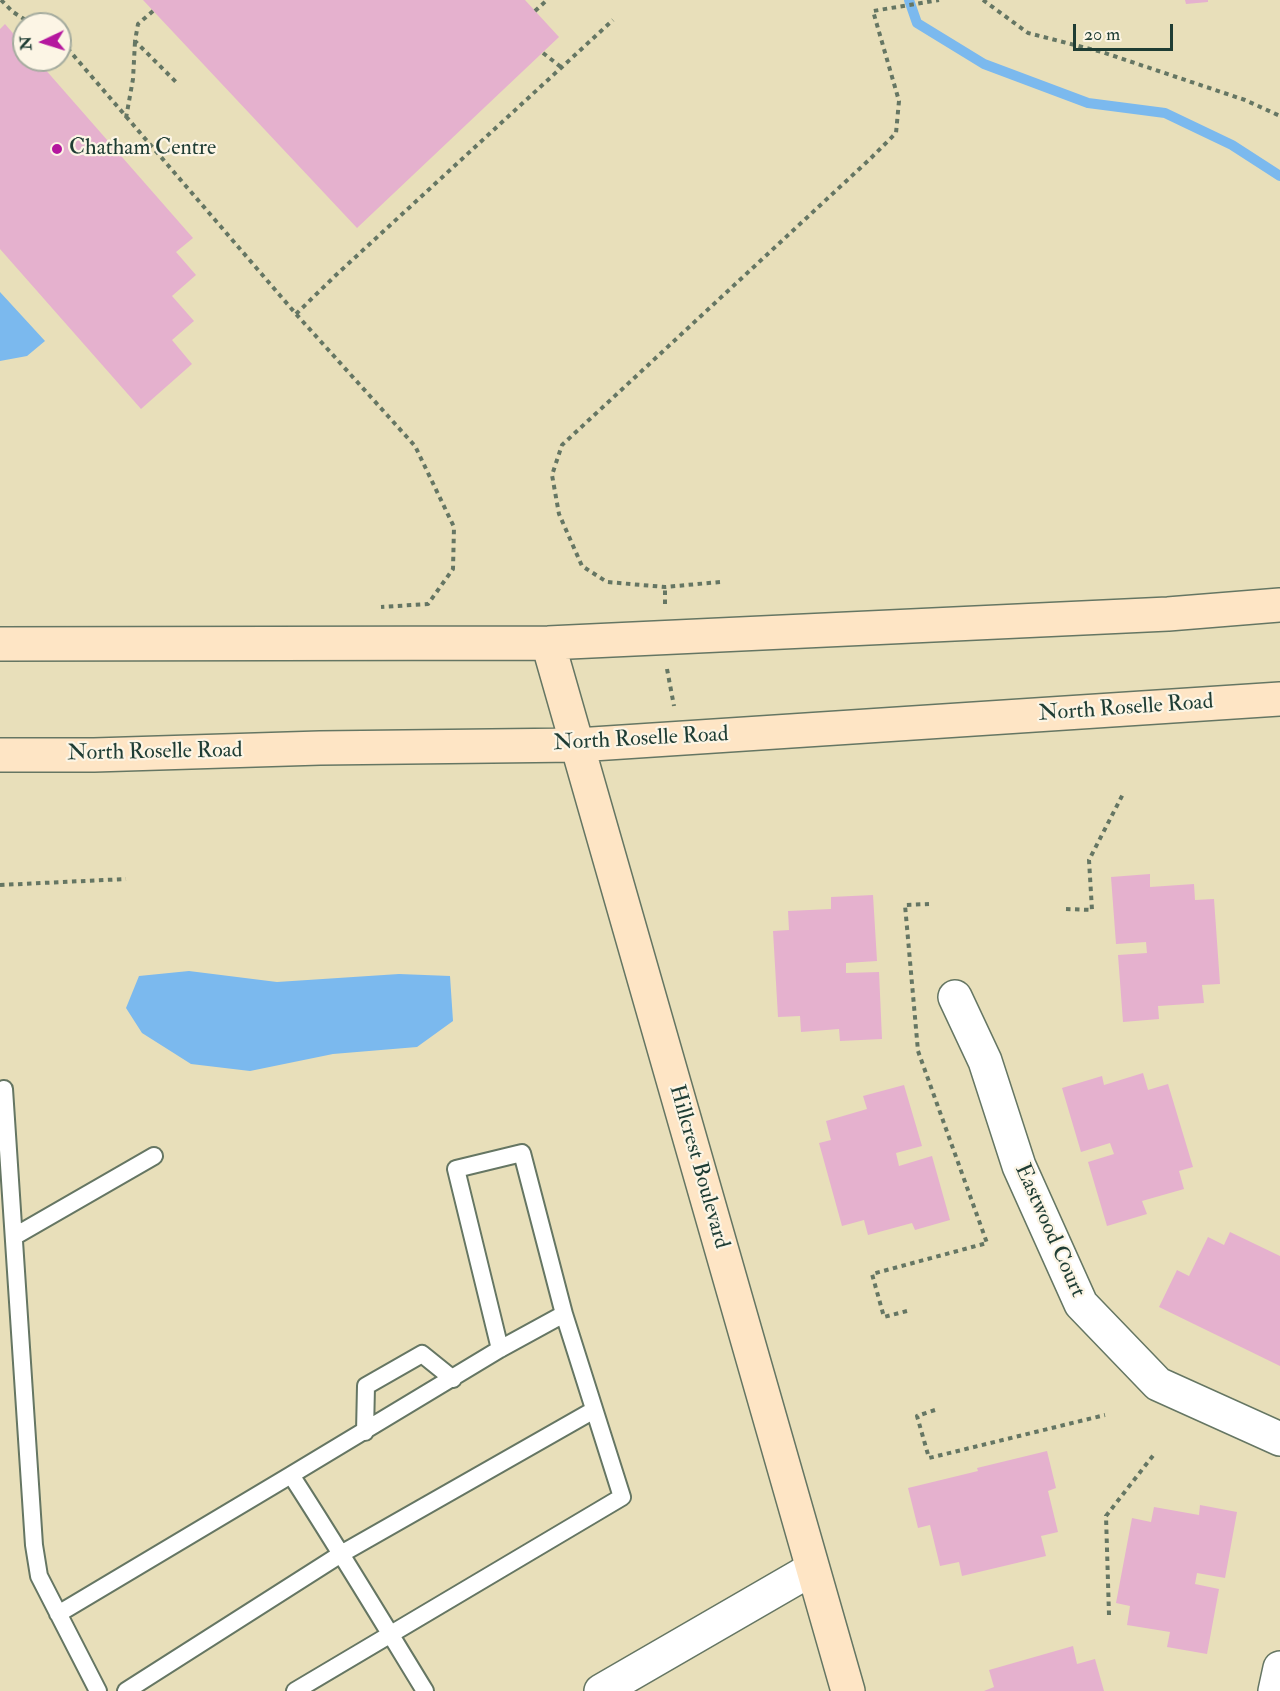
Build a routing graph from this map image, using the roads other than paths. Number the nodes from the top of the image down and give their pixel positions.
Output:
1 (1280, 605) edge
2 (548, 643) junction
3 (0, 644) edge
4 (1280, 699) edge
5 (577, 745) junction
6 (0, 755) edge
7 (955, 997) dead end
8 (4, 1089) dead end
9 (154, 1156) dead end
10 (15, 1236) junction
11 (564, 1314) junction
12 (500, 1349) junction
13 (453, 1379) junction
14 (594, 1410) junction
15 (365, 1432) junction
16 (1280, 1439) edge
17 (291, 1475) junction
18 (341, 1554) junction
19 (812, 1569) junction
20 (58, 1614) junction
21 (390, 1633) junction
22 (1280, 1668) edge
23 (98, 1691) edge
24 (126, 1691) edge
25 (295, 1691) edge
26 (425, 1691) edge
27 (601, 1691) edge
28 (848, 1691) edge
29 (1275, 1691) edge

1 - 2 main road
2 - 3 main road
2 - 5 main road, Hillcrest Boulevard
4 - 5 main road, North Roselle Road
5 - 6 main road, North Roselle Road
5 - 19 main road, Hillcrest Boulevard
7 - 16 street, Eastwood Court
8 - 10 lane
9 - 10 lane
10 - 20 lane
11 - 12 lane
11 - 12 lane
11 - 14 lane
12 - 13 lane
13 - 15 lane
13 - 15 lane
14 - 18 lane
14 - 21 lane
15 - 17 lane
17 - 18 lane
17 - 20 lane
18 - 21 lane
18 - 24 lane
19 - 27 street
19 - 28 main road, Hillcrest Boulevard
20 - 23 lane
21 - 25 lane
21 - 26 lane
22 - 29 street

